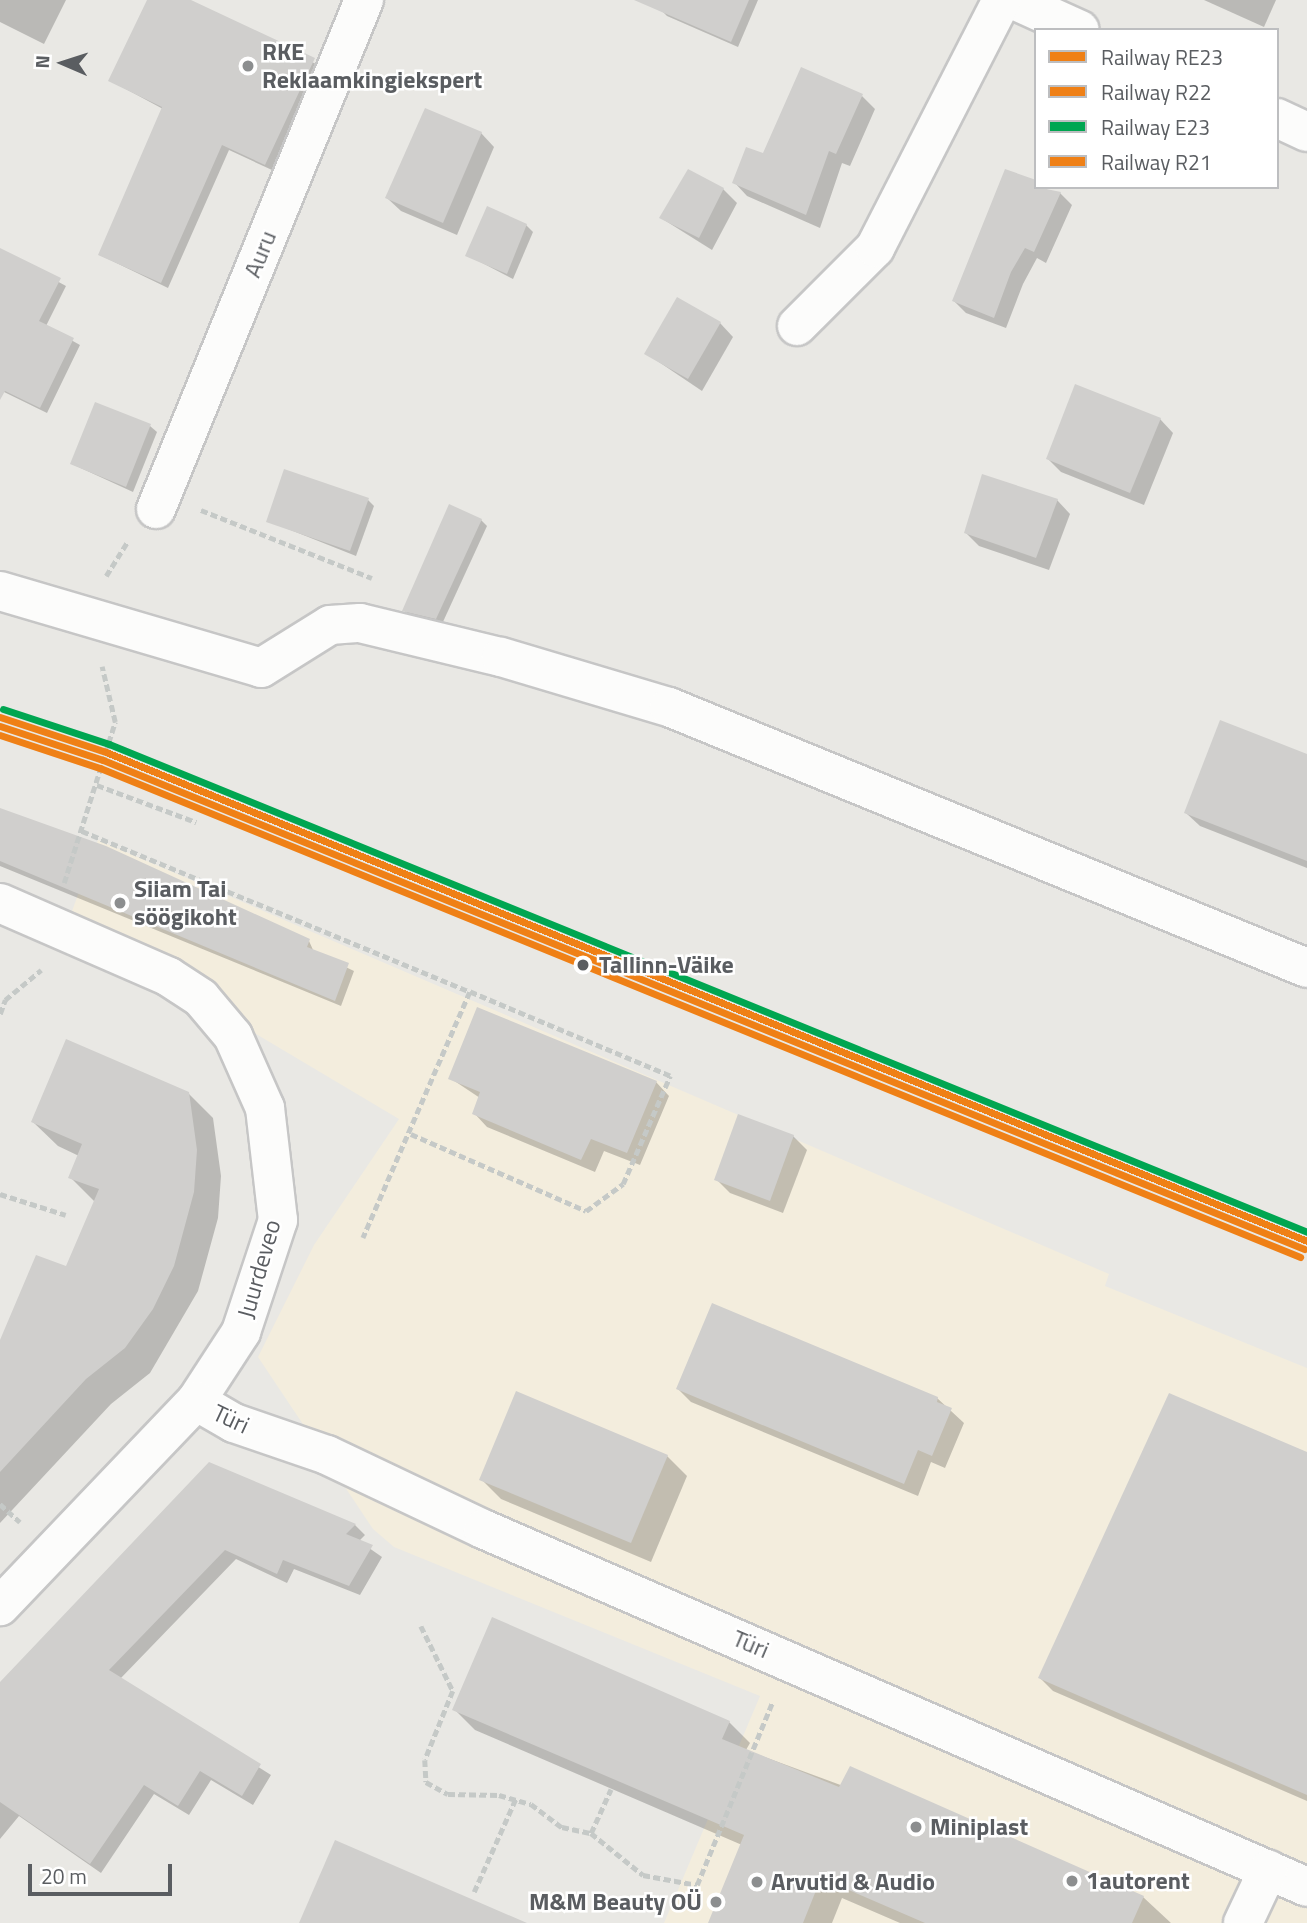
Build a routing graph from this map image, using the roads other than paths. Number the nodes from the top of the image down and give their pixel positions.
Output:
1 (1002, 0) edge
2 (1014, 0) edge
3 (357, 2) edge
4 (1076, 28) edge
5 (1279, 119) edge
6 (1307, 132) edge
7 (797, 326) dead end
8 (159, 502) road end
9 (0, 592) edge
10 (0, 903) edge
11 (1307, 968) edge
12 (196, 1401) junction
13 (0, 1606) edge
14 (1268, 1870) junction
15 (1307, 1886) edge
16 (1243, 1923) edge

1 - 7 street
2 - 4 street
3 - 8 street, Auru
5 - 6 street
9 - 11 street
10 - 12 street, Juurdeveo
12 - 13 street, Juurdeveo
12 - 14 street, Türi
14 - 15 street, Türi
14 - 16 street

